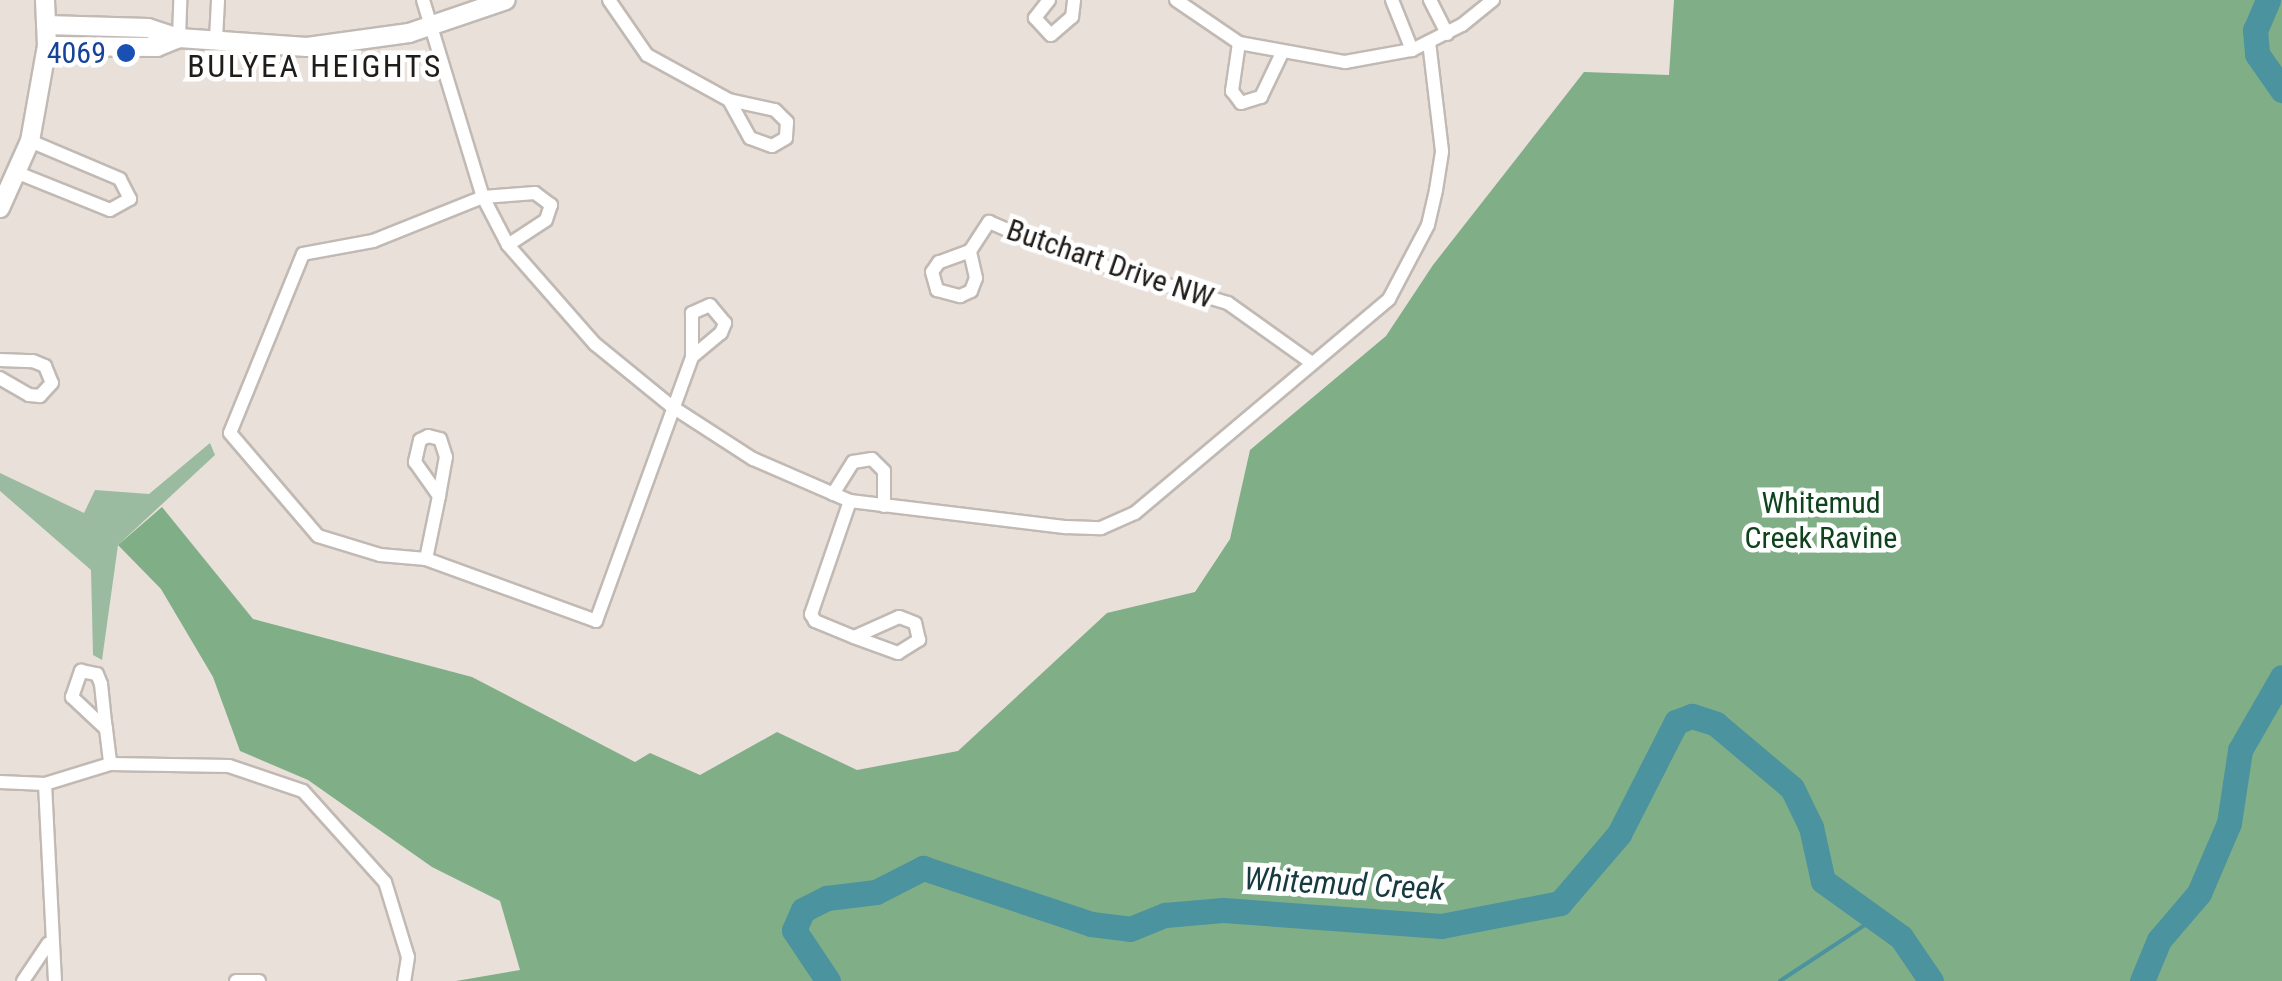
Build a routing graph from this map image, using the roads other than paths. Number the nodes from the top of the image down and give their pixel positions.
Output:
1 (46, 0) edge
2 (180, 0) edge
3 (218, 0) edge
4 (423, 0) edge
5 (506, 0) edge
6 (609, 0) edge
7 (1048, 0) edge
8 (1074, 0) edge
9 (1176, 0) edge
10 (1392, 0) edge
11 (1430, 0) edge
12 (1492, 0) edge
13 (46, 25) junction
14 (429, 28) junction
15 (1447, 34) junction
16 (179, 38) junction
17 (216, 40) junction
18 (1429, 42) junction
19 (1239, 44) junction
20 (46, 46) junction
21 (1412, 50) junction
22 (1280, 54) junction
23 (729, 100) junction
24 (30, 142) junction
25 (18, 172) junction
26 (483, 197) junction
27 (0, 208) edge
28 (508, 246) junction
29 (970, 251) dead end
30 (692, 356) dead end
31 (0, 360) edge
32 (1309, 362) junction
33 (0, 378) edge
34 (670, 406) junction
35 (833, 494) junction
36 (440, 496) dead end
37 (850, 501) junction
38 (884, 506) junction
39 (426, 559) junction
40 (854, 637) junction
41 (106, 729) dead end
42 (110, 764) junction
43 (0, 782) edge
44 (45, 784) junction
45 (48, 944) junction
46 (23, 981) edge
47 (55, 981) edge
48 (236, 981) edge
49 (259, 981) edge
50 (404, 981) edge

1 - 13 street
2 - 16 street
3 - 17 street
4 - 14 street
5 - 14 street
6 - 23 street
7 - 8 street
9 - 19 street
10 - 21 street
11 - 15 street
12 - 15 street
13 - 16 street
13 - 20 street
14 - 17 street
14 - 26 street
15 - 18 street
16 - 17 street
16 - 20 street
18 - 21 street
18 - 32 street
19 - 22 street
19 - 22 street
20 - 24 street
21 - 22 street
23 - 23 street
24 - 25 street
24 - 25 street
25 - 27 street
26 - 28 street
26 - 28 street
26 - 39 street
28 - 34 street
29 - 32 street, Butchart Drive NW
30 - 34 street
31 - 33 street
32 - 38 street
34 - 35 street
34 - 39 street
35 - 37 street
35 - 38 street
36 - 39 street
37 - 38 street
37 - 40 street
40 - 40 street
41 - 42 street
42 - 44 street
42 - 50 street
43 - 44 street
44 - 45 street
45 - 46 street
45 - 47 street
48 - 49 street

